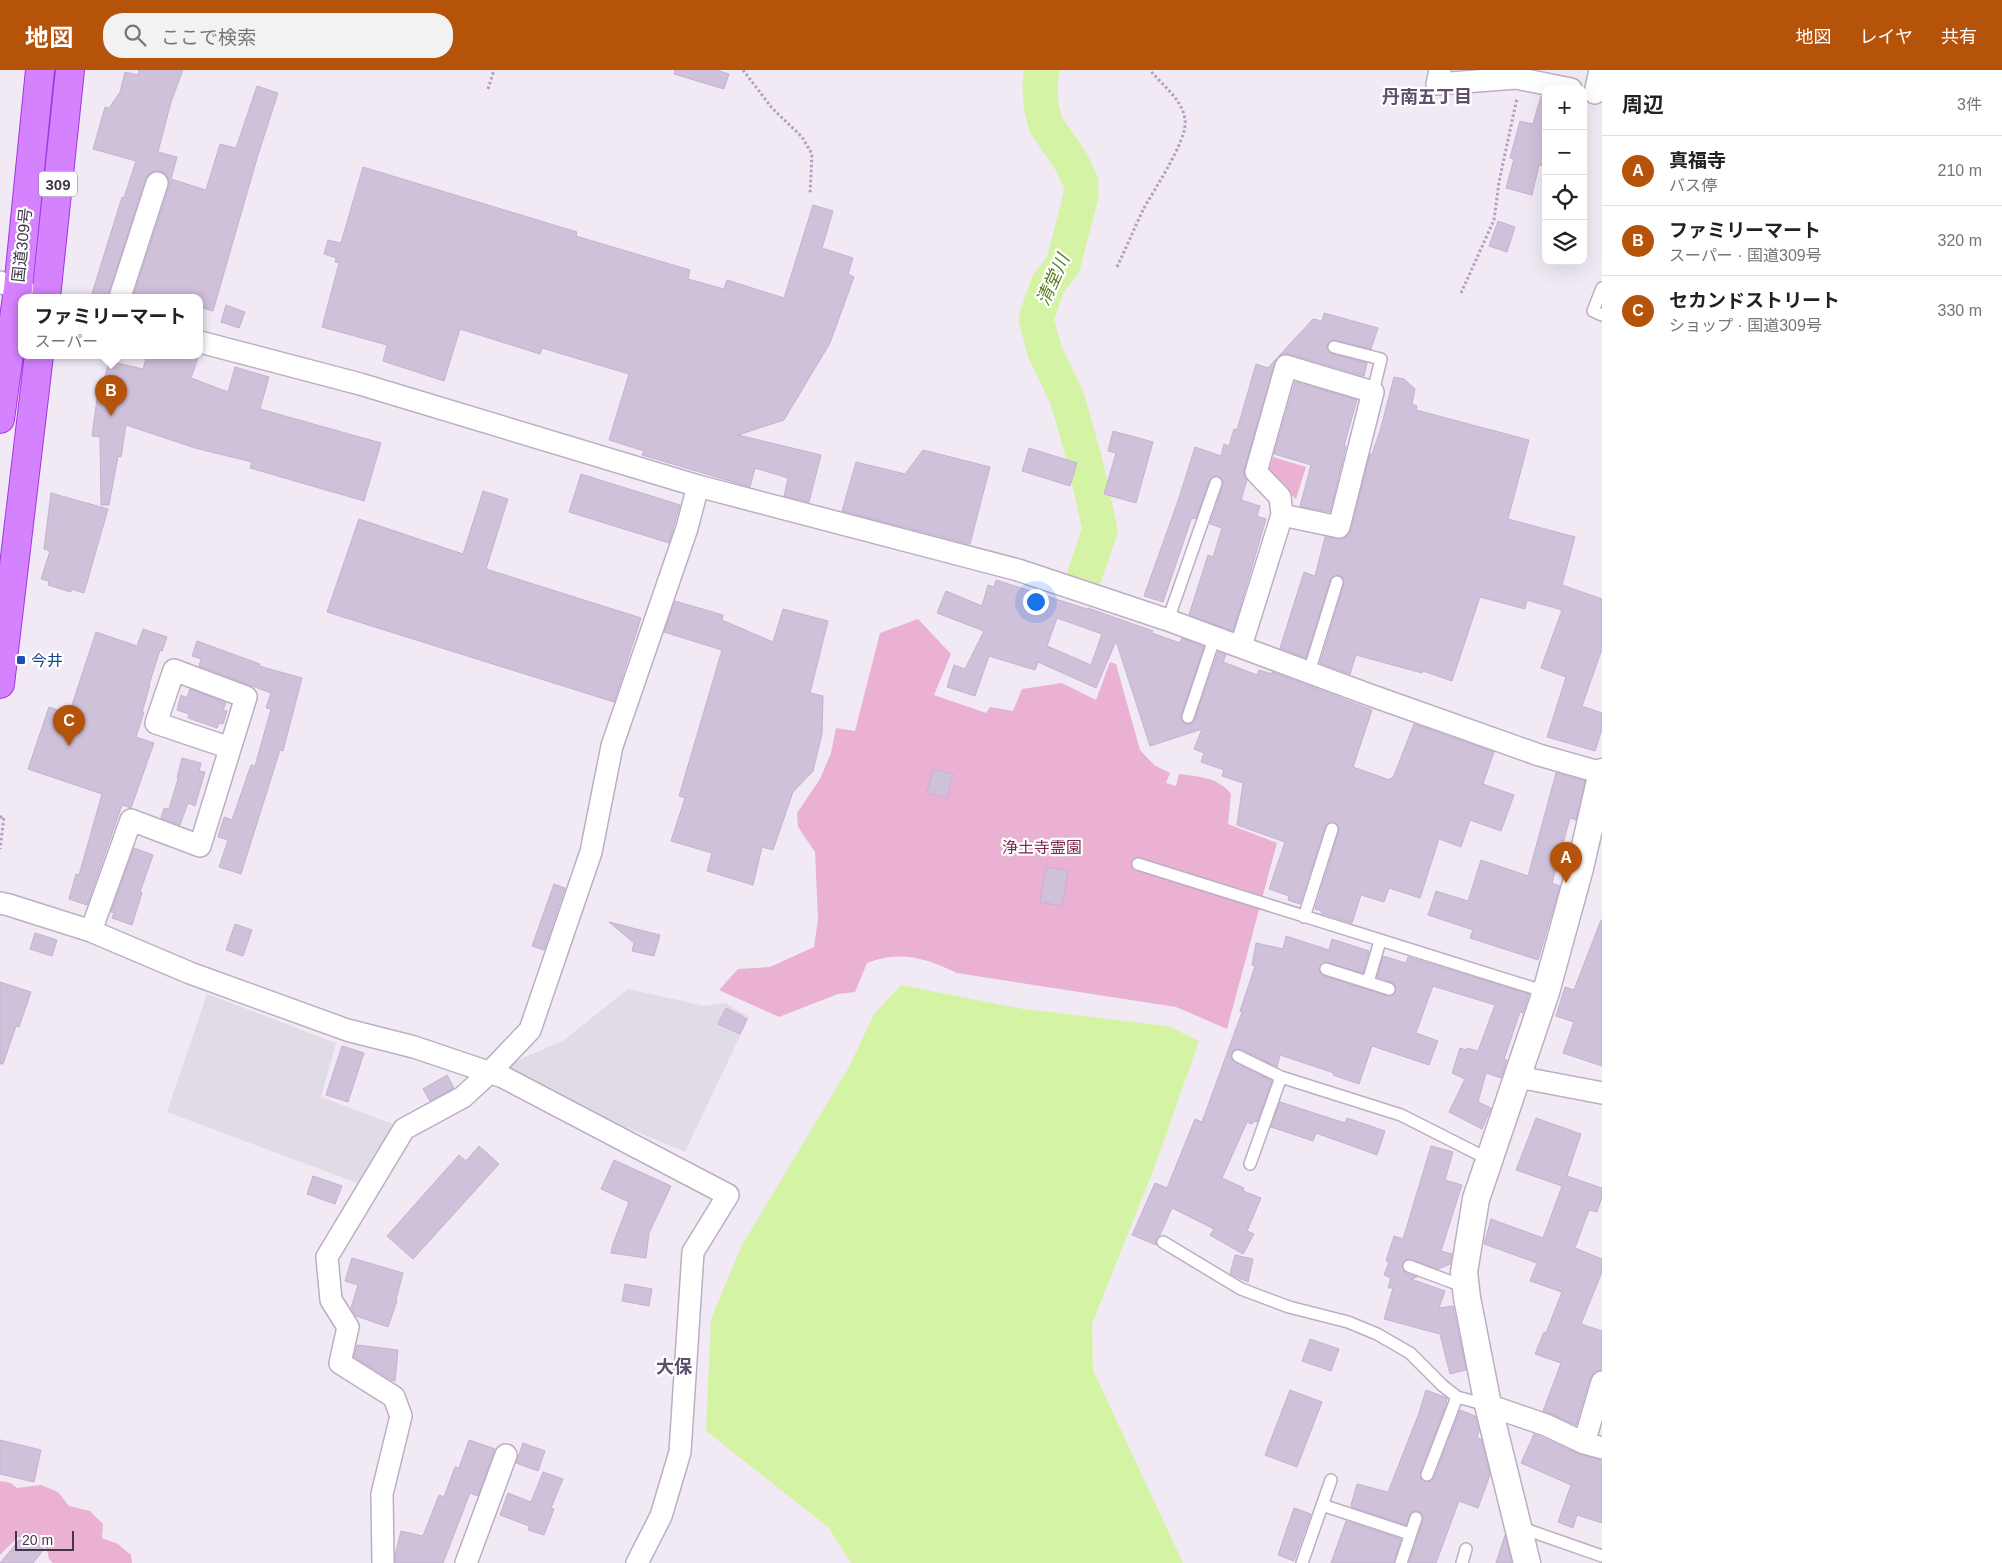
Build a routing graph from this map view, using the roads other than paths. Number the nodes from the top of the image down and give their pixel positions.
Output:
1 (40, 70) edge
2 (70, 70) edge
3 (1440, 70) edge
4 (1600, 70) edge
5 (1551, 85) edge
6 (1593, 93) edge
7 (157, 183) dead end
8 (1602, 288) edge
9 (19, 289) edge
10 (46, 294) edge
11 (121, 294) edge
12 (18, 296) edge
13 (1602, 314) edge
14 (203, 343) edge
15 (1334, 347) dead end
16 (39, 359) edge
17 (1373, 392) junction
18 (0, 419) edge
19 (1216, 483) dead end
20 (698, 486) junction
21 (1282, 515) junction
22 (1337, 582) dead end
23 (1168, 620) junction
24 (1215, 636) junction
25 (1241, 646) junction
26 (1309, 672) junction
27 (0, 684) edge
28 (1188, 717) dead end
29 (230, 748) dead end
30 (1602, 773) edge
31 (1332, 829) dead end
32 (1138, 864) dead end
33 (0, 903) edge
34 (1304, 917) junction
35 (91, 931) junction
36 (1380, 941) junction
37 (1326, 969) dead end
38 (1368, 982) junction
39 (1390, 989) dead end
40 (1546, 992) junction
41 (1238, 1056) dead end
42 (489, 1073) junction
43 (1282, 1077) junction
44 (1518, 1078) junction
45 (1602, 1093) edge
46 (1490, 1160) junction
47 (1250, 1164) dead end
48 (1164, 1242) dead end
49 (1409, 1266) dead end
50 (1465, 1287) junction
51 (1602, 1382) edge
52 (1457, 1397) junction
53 (1488, 1405) junction
54 (1593, 1446) edge
55 (506, 1455) dead end
56 (1427, 1475) dead end
57 (1332, 1480) dead end
58 (1322, 1505) junction
59 (1416, 1518) dead end
60 (1518, 1526) junction
61 (1410, 1534) junction
62 (1466, 1549) dead end
63 (1602, 1556) edge
64 (383, 1563) edge
65 (466, 1563) edge
66 (637, 1563) edge
67 (1302, 1563) edge
68 (1400, 1563) edge
69 (1462, 1563) edge
70 (1527, 1563) edge

1 - 9 highway, 国道309号 / 309
2 - 10 highway, 国道309号 / 309
3 - 5 street
4 - 6 street
7 - 11 street
8 - 13 lane
12 - 18 highway, 国道309号 / 309
14 - 20 street
15 - 17 lane
16 - 27 highway
17 - 21 street
17 - 21 street
19 - 23 lane
20 - 23 street
20 - 42 street
21 - 25 street
22 - 26 lane
23 - 24 street
24 - 25 street
24 - 28 lane
25 - 26 street
26 - 30 street
29 - 35 street
30 - 40 street
31 - 34 lane
32 - 34 lane
33 - 35 street
34 - 36 lane
35 - 42 street
36 - 38 lane
36 - 40 lane
37 - 38 lane
38 - 39 lane
40 - 44 street
41 - 43 lane
42 - 64 street
42 - 66 street
43 - 46 lane
43 - 47 lane
44 - 45 street
44 - 46 street
46 - 50 street
48 - 52 lane
49 - 50 lane
50 - 53 street
51 - 54 street
52 - 53 lane
52 - 56 lane
53 - 54 street
53 - 60 street
55 - 65 street
57 - 58 lane
58 - 61 lane
58 - 67 lane
59 - 61 lane
60 - 63 lane
60 - 70 street
61 - 68 lane
62 - 69 lane

